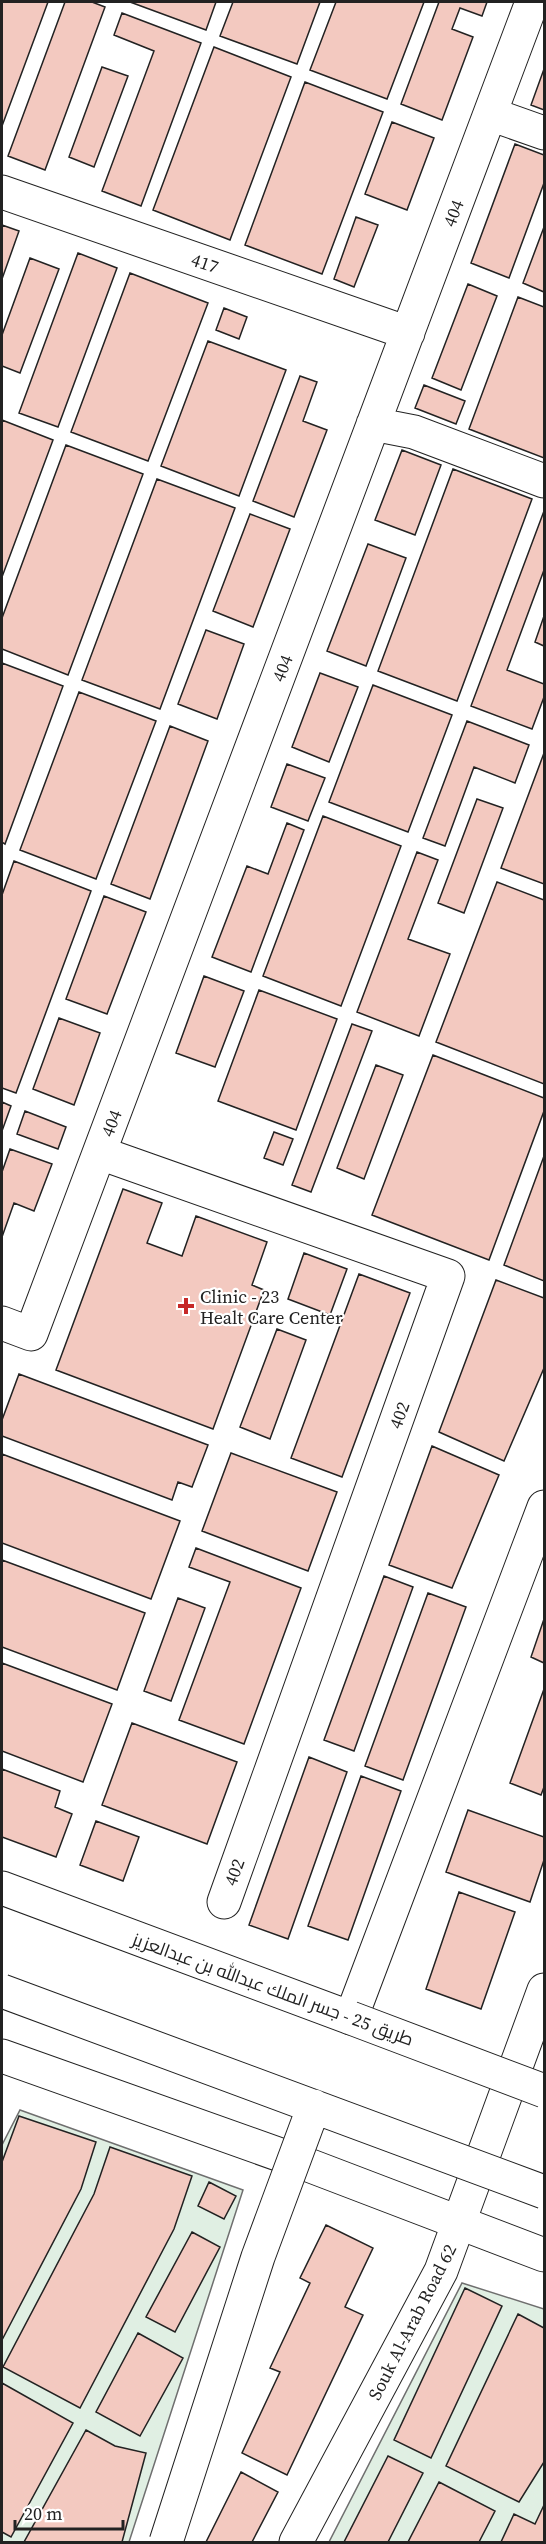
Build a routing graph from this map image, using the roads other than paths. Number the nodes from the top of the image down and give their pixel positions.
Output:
1 (532, 2) edge
2 (490, 114) junction
3 (544, 133) edge
4 (2, 192) edge
5 (408, 333) junction
6 (373, 424) junction
7 (544, 481) edge
8 (100, 1153) junction
9 (16, 1329) edge
10 (544, 1507) edge
11 (2, 1888) edge
12 (224, 1902) dead end
13 (544, 1990) edge
14 (2, 1991) edge
15 (351, 2018) junction
16 (2, 2056) edge
17 (544, 2091) edge
18 (314, 2106) junction
19 (544, 2192) edge
20 (461, 2222) junction
21 (544, 2255) edge
22 (166, 2542) edge
23 (296, 2542) edge

1 - 2 street, 404
2 - 3 street
2 - 5 street, 404
4 - 5 street, 417
5 - 6 street, 404
6 - 7 street
6 - 8 street, 404
8 - 9 street, 404
8 - 12 street, 402
10 - 15 street
11 - 15 street, طريق 25 - جسر الملك عبدالله بن عبدالعزيز
13 - 20 street, Souk Al-Arab Road 62
14 - 18 street, bridge
15 - 17 street, طريق 25 - جسر الملك عبدالله بن عبدالعزيز, bridge
16 - 20 street
18 - 19 street, bridge
18 - 22 street, bridge
20 - 21 street
20 - 23 street, Souk Al-Arab Road 62

